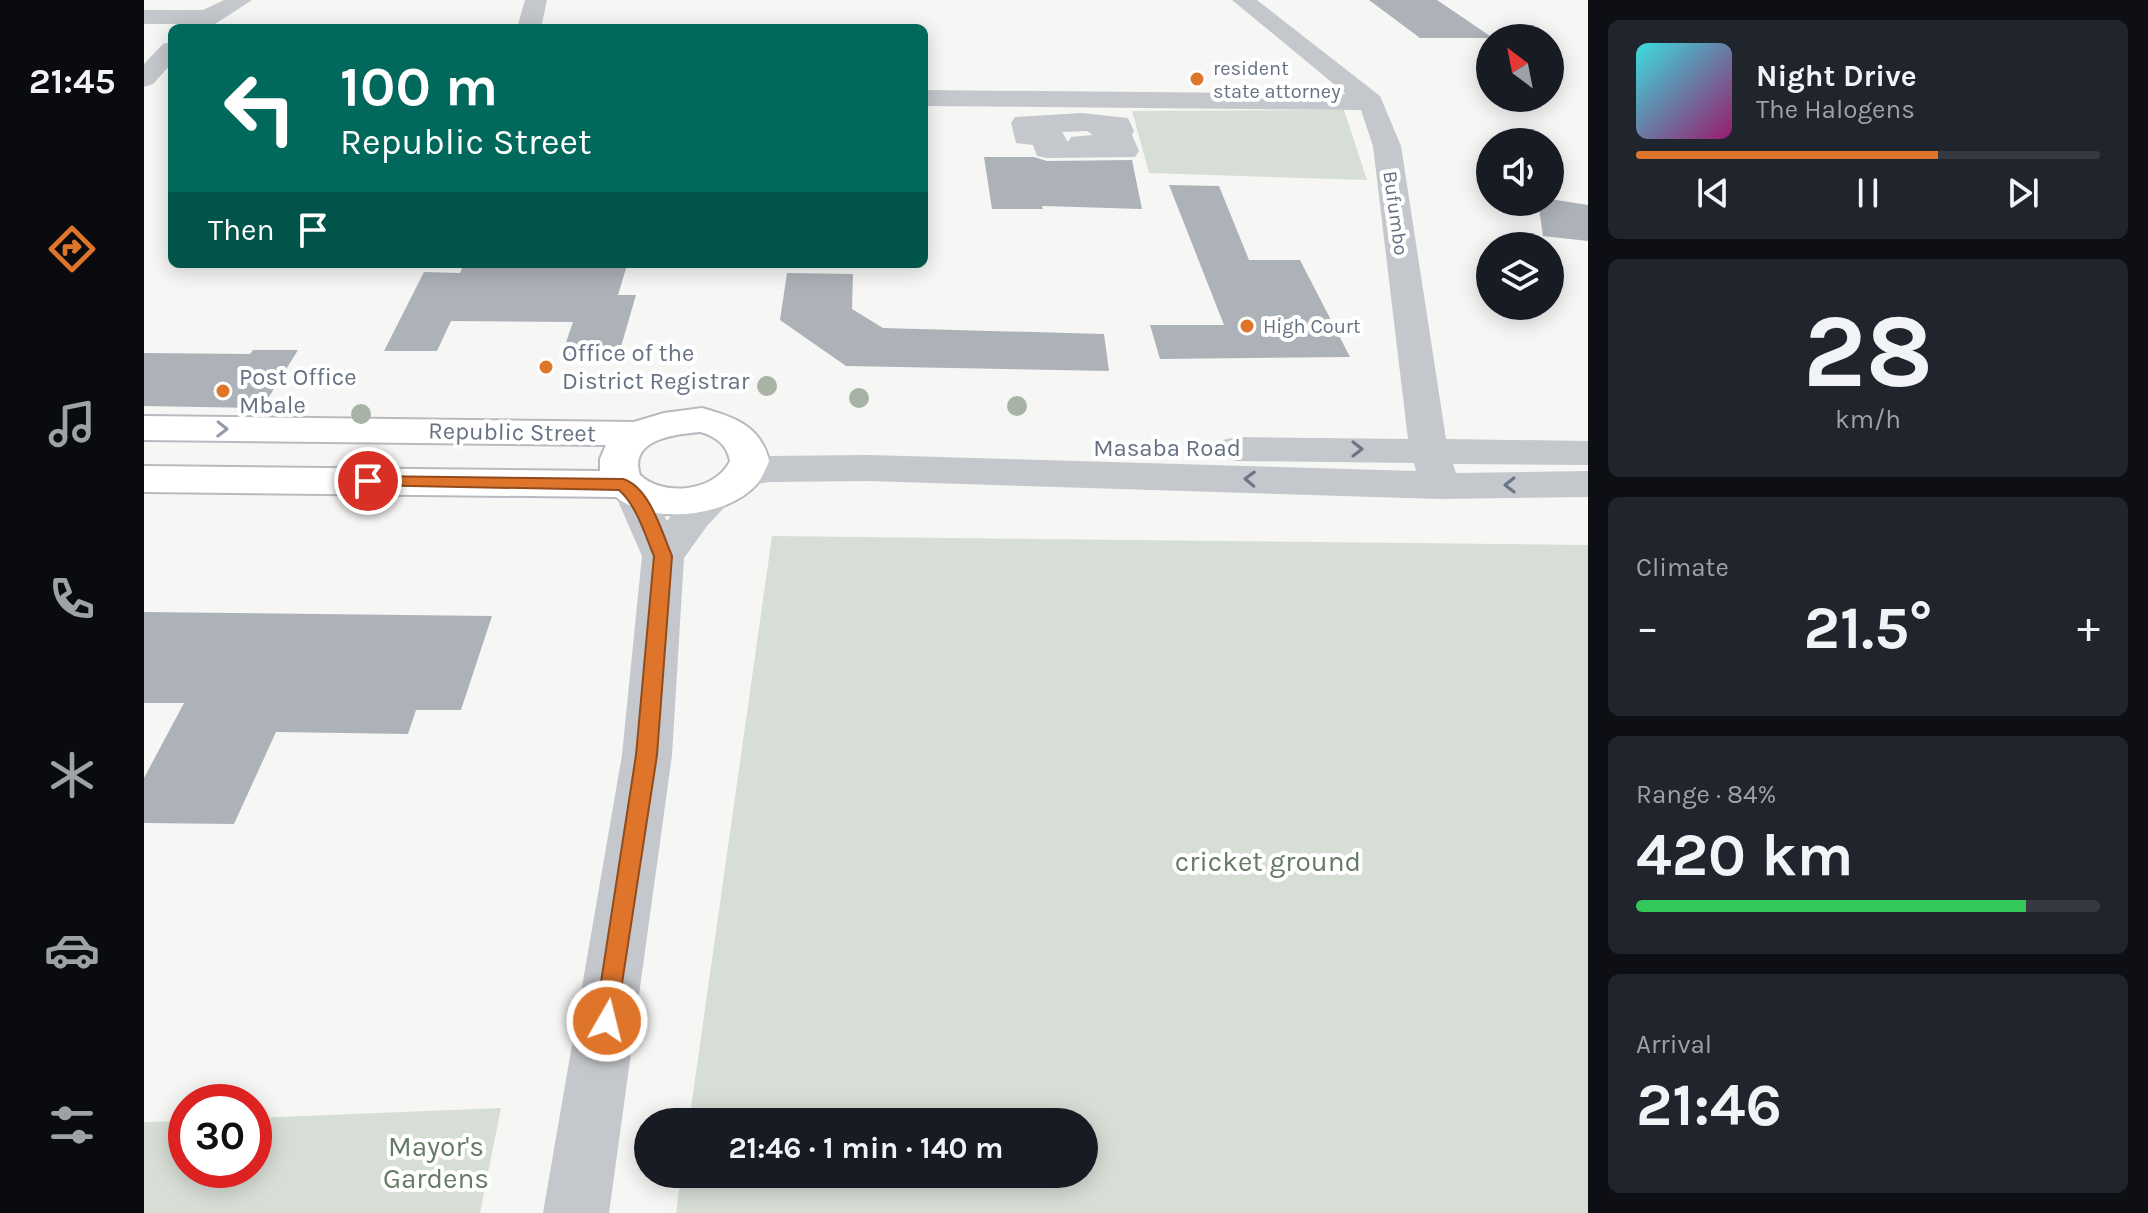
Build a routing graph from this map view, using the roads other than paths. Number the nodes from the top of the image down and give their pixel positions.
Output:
1 (241, 0) edge
2 (536, 0) edge
3 (1243, 0) edge
4 (144, 17) edge
5 (201, 23) edge
6 (530, 24) edge
7 (168, 53) edge
8 (144, 79) edge
9 (928, 98) edge
10 (1371, 102) junction
11 (144, 428) edge
12 (640, 434) junction
13 (1588, 453) edge
14 (1434, 468) junction
15 (735, 472) junction
16 (144, 479) edge
17 (1588, 484) edge
18 (629, 489) junction
19 (663, 556) junction
20 (576, 1213) edge

1 - 5 street
2 - 6 street
3 - 10 street
4 - 5 street
7 - 8 street
9 - 10 street
10 - 14 street, Bufumbo
11 -> 12 main road, Republic Street
12 - 15 main road
12 - 18 main road
13 - 14 street
14 - 15 street
17 -> 14 street
15 - 18 main road
15 - 19 street
16 - 18 main road, Republic Street
18 - 19 street
19 - 20 street

